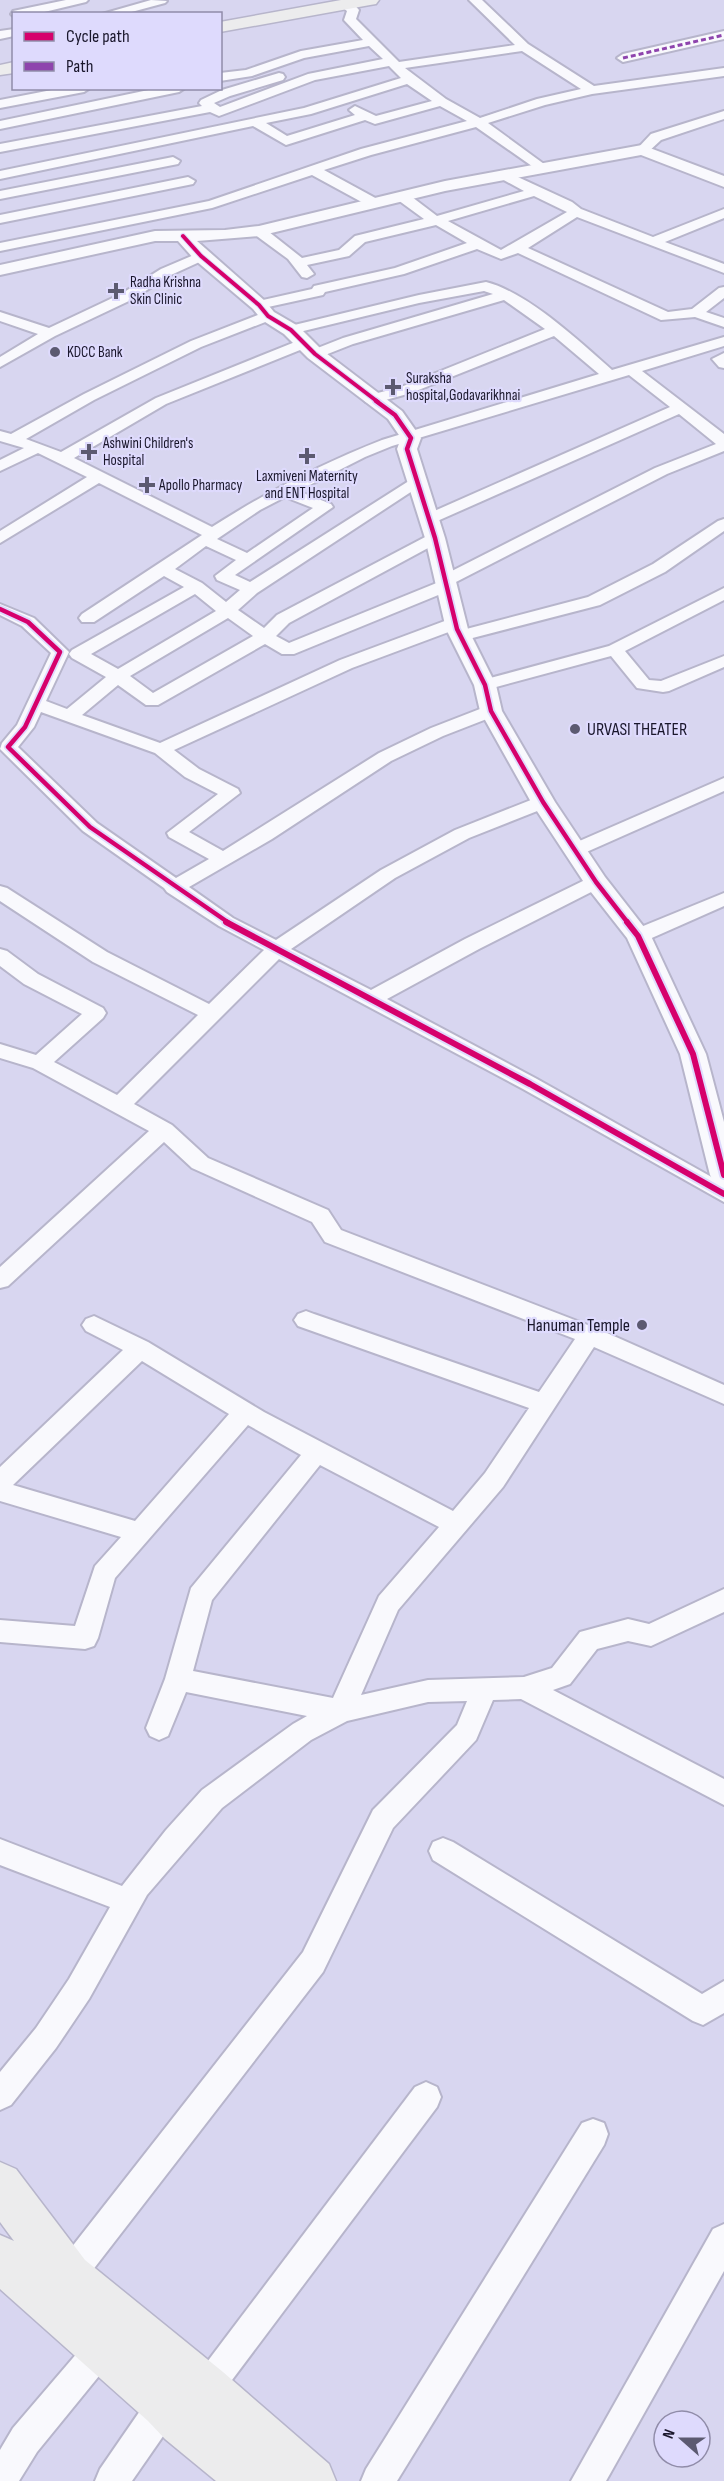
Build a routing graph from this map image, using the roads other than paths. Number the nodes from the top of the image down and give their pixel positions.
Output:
1 (82, 0) edge
2 (370, 0) edge
3 (475, 0) edge
4 (341, 2) edge
5 (162, 3) edge
6 (22, 12) edge
7 (118, 12) edge
8 (222, 21) edge
9 (222, 27) edge
10 (724, 34) edge
11 (371, 42) junction
12 (524, 47) junction
13 (382, 52) junction
14 (623, 58) dead end
15 (230, 64) dead end
16 (395, 64) junction
17 (248, 72) junction
18 (724, 72) edge
19 (222, 77) edge
20 (409, 79) junction
21 (74, 90) edge
22 (126, 90) edge
23 (158, 90) edge
24 (592, 90) junction
25 (107, 95) edge
26 (335, 101) junction
27 (442, 102) junction
28 (0, 104) edge
29 (216, 110) junction
30 (724, 115) edge
31 (367, 116) junction
32 (254, 121) junction
33 (478, 122) junction
34 (137, 124) junction
35 (0, 125) edge
36 (286, 141) junction
37 (159, 143) junction
38 (0, 148) edge
39 (642, 150) junction
40 (173, 161) junction
41 (334, 162) junction
42 (539, 167) junction
43 (312, 169) junction
44 (0, 175) edge
45 (505, 175) junction
46 (724, 182) edge
47 (194, 188) junction
48 (535, 192) junction
49 (0, 195) edge
50 (403, 197) junction
51 (374, 203) junction
52 (212, 204) junction
53 (576, 212) junction
54 (720, 218) edge
55 (0, 219) edge
56 (436, 220) junction
57 (259, 231) junction
58 (183, 236) junction
59 (655, 241) junction
60 (478, 244) junction
61 (0, 247) edge
62 (518, 248) junction
63 (501, 255) junction
64 (201, 256) junction
65 (298, 263) junction
66 (724, 269) edge
67 (0, 270) edge
68 (491, 278) junction
69 (319, 289) junction
70 (724, 291) edge
71 (506, 295) junction
72 (263, 311) junction
73 (696, 313) junction
74 (0, 316) edge
75 (724, 323) edge
76 (291, 330) junction
77 (556, 330) junction
78 (50, 333) junction
79 (724, 341) edge
80 (310, 348) junction
81 (724, 357) edge
82 (0, 363) edge
83 (724, 364) edge
84 (632, 370) junction
85 (609, 375) junction
86 (371, 399) junction
87 (679, 409) junction
88 (6, 438) edge
89 (411, 438) junction
90 (724, 442) edge
91 (724, 446) edge
92 (38, 447) junction
93 (62, 458) junction
94 (0, 466) edge
95 (99, 476) junction
96 (417, 482) junction
97 (286, 492) junction
98 (254, 507) junction
99 (234, 522) junction
100 (724, 524) edge
101 (293, 527) junction
102 (432, 528) junction
103 (210, 537) junction
104 (0, 538) edge
105 (273, 541) junction
106 (327, 541) junction
107 (247, 559) junction
108 (164, 569) junction
109 (446, 583) junction
110 (196, 587) junction
111 (251, 589) junction
112 (724, 593) edge
113 (0, 609) edge
114 (227, 611) junction
115 (88, 618) dead end
116 (283, 619) junction
117 (458, 630) junction
118 (265, 637) junction
119 (315, 637) junction
120 (615, 651) junction
121 (724, 661) edge
122 (118, 676) junction
123 (485, 685) junction
124 (36, 704) junction
125 (491, 711) junction
126 (70, 716) junction
127 (161, 749) junction
128 (4, 752) edge
129 (724, 784) edge
130 (543, 802) junction
131 (575, 850) junction
132 (223, 859) junction
133 (596, 882) junction
134 (174, 888) junction
135 (0, 892) edge
136 (724, 899) edge
137 (638, 936) junction
138 (277, 949) junction
139 (0, 956) edge
140 (371, 999) junction
141 (212, 1014) junction
142 (0, 1052) edge
143 (40, 1063) junction
144 (119, 1106) junction
145 (164, 1130) junction
146 (724, 1175) edge
147 (724, 1194) edge
148 (0, 1280) edge
149 (306, 1320) dead end
150 (94, 1325) dead end
151 (590, 1335) junction
152 (140, 1348) junction
153 (724, 1395) edge
154 (545, 1404) junction
155 (245, 1412) junction
156 (317, 1452) junction
157 (0, 1482) edge
158 (0, 1491) edge
159 (456, 1524) junction
160 (139, 1533) junction
161 (724, 1600) edge
162 (0, 1631) edge
163 (178, 1679) junction
164 (524, 1688) junction
165 (484, 1691) junction
166 (341, 1711) junction
167 (159, 1728) dead end
168 (724, 1793) edge
169 (443, 1851) dead end
170 (0, 1852) edge
171 (128, 1901) junction
172 (724, 1995) edge
173 (0, 2095) edge
174 (426, 2097) dead end
175 (593, 2134) dead end
176 (0, 2185) edge
177 (724, 2240) edge
178 (0, 2258) edge
179 (58, 2289) junction
180 (101, 2349) junction
181 (186, 2397) junction
182 (0, 2481) edge
183 (112, 2481) edge
184 (254, 2481) edge
185 (312, 2481) edge
186 (378, 2481) edge
187 (588, 2481) edge

1 - 6 street
2 - 4 main road
3 - 12 street
4 - 8 main road
4 - 9 main road
4 - 11 street
5 - 7 street
10 - 14 street
11 - 13 street
11 - 17 street
12 - 16 street
12 - 24 street
13 - 16 street
13 - 29 street
15 - 17 street
16 - 20 street
16 - 29 street
17 - 19 street
18 - 24 street
20 - 26 street
20 - 27 street
21 - 28 street
22 - 25 street
23 - 25 street
24 - 33 street
25 - 34 street
25 - 35 street
26 - 31 street
26 - 32 street
27 - 31 street
27 - 33 street
29 - 34 street
30 - 39 street
31 - 36 street
32 - 36 street
32 - 37 street
33 - 41 street
33 - 42 street
34 - 37 street
34 - 38 street
36 - 41 street
37 - 40 street
37 - 44 street
39 - 42 street
39 - 46 street
40 - 47 street
40 - 49 street
41 - 43 street
42 - 45 street
43 - 51 street
43 - 52 street
45 - 48 street
45 - 50 street
47 - 52 street
47 - 55 street
48 - 53 street
48 - 56 street
50 - 51 street
50 - 56 street
51 - 57 street
52 - 61 street
53 - 59 street
53 - 62 street
54 - 59 street
56 - 60 street
56 - 65 street
57 - 58 street
57 - 65 street
58 - 64 street
58 - 67 street
59 - 66 street
60 - 63 street
60 - 69 street
62 - 63 street
62 - 73 street
63 - 68 street
64 - 72 street
64 - 78 street
65 - 69 street
68 - 71 street
68 - 76 street
69 - 72 street
70 - 73 street
71 - 77 street
71 - 80 street
72 - 76 street
72 - 88 street
73 - 75 street
74 - 78 street
76 - 80 street
77 - 85 street
77 - 86 street
78 - 82 street
79 - 84 street
80 - 86 street
80 - 93 street
81 - 83 street
84 - 85 street
84 - 87 street
85 - 89 street
86 - 89 street
87 - 90 street
87 - 102 street
88 - 92 street
89 - 96 street
89 - 97 street
91 - 109 street
92 - 93 street
92 - 94 street
93 - 95 street
95 - 103 street
95 - 104 street
96 - 102 street
96 - 106 street
97 - 98 street
97 - 101 street
98 - 99 street
98 - 101 street
99 - 103 street
99 - 105 street
100 - 117 street
101 - 105 street
101 - 106 street
102 - 109 street
102 - 116 street
103 - 107 street
103 - 108 street
105 - 107 street
106 - 111 street
107 - 111 street
108 - 110 street
108 - 115 street
109 - 117 street
109 - 119 street
110 - 114 street
110 - 122 street
111 - 114 street
112 - 120 street
113 - 124 street
114 - 118 street
114 - 122 street
116 - 118 street
116 - 119 street
117 - 123 street
117 - 127 street
118 - 119 street
118 - 122 street
120 - 121 street
120 - 123 street
122 - 126 street
123 - 125 street
124 - 126 street
124 - 128 street
125 - 130 street
125 - 132 street
126 - 127 street
127 - 132 street
128 - 134 street
129 - 131 street
130 - 131 street
130 - 138 street
131 - 133 street
132 - 134 street
133 - 137 street
133 - 140 street
134 - 138 street
135 - 141 street
136 - 137 street
137 - 146 street
138 - 140 street
138 - 141 street
139 - 143 street
140 - 147 street
141 - 144 street
142 - 143 street
143 - 144 street
144 - 145 street
145 - 148 street
145 - 151 street
149 - 154 street
150 - 152 street
151 - 153 street
151 - 154 street
152 - 155 street
152 - 157 street
154 - 159 street
155 - 156 street
155 - 160 street
156 - 159 street
156 - 163 street
158 - 160 street
159 - 166 street
160 - 162 street
161 - 164 street
163 - 166 street
163 - 167 street
164 - 165 street
164 - 168 street
165 - 166 street
165 - 179 street
166 - 171 street
169 - 172 street
170 - 171 street
171 - 173 street
174 - 181 street
175 - 186 street
176 - 179 main road
177 - 187 street
178 - 179 main road
179 - 180 main road
179 - 181 main road
180 - 181 main road
180 - 182 street
181 - 183 street
181 - 184 main road
181 - 185 main road

